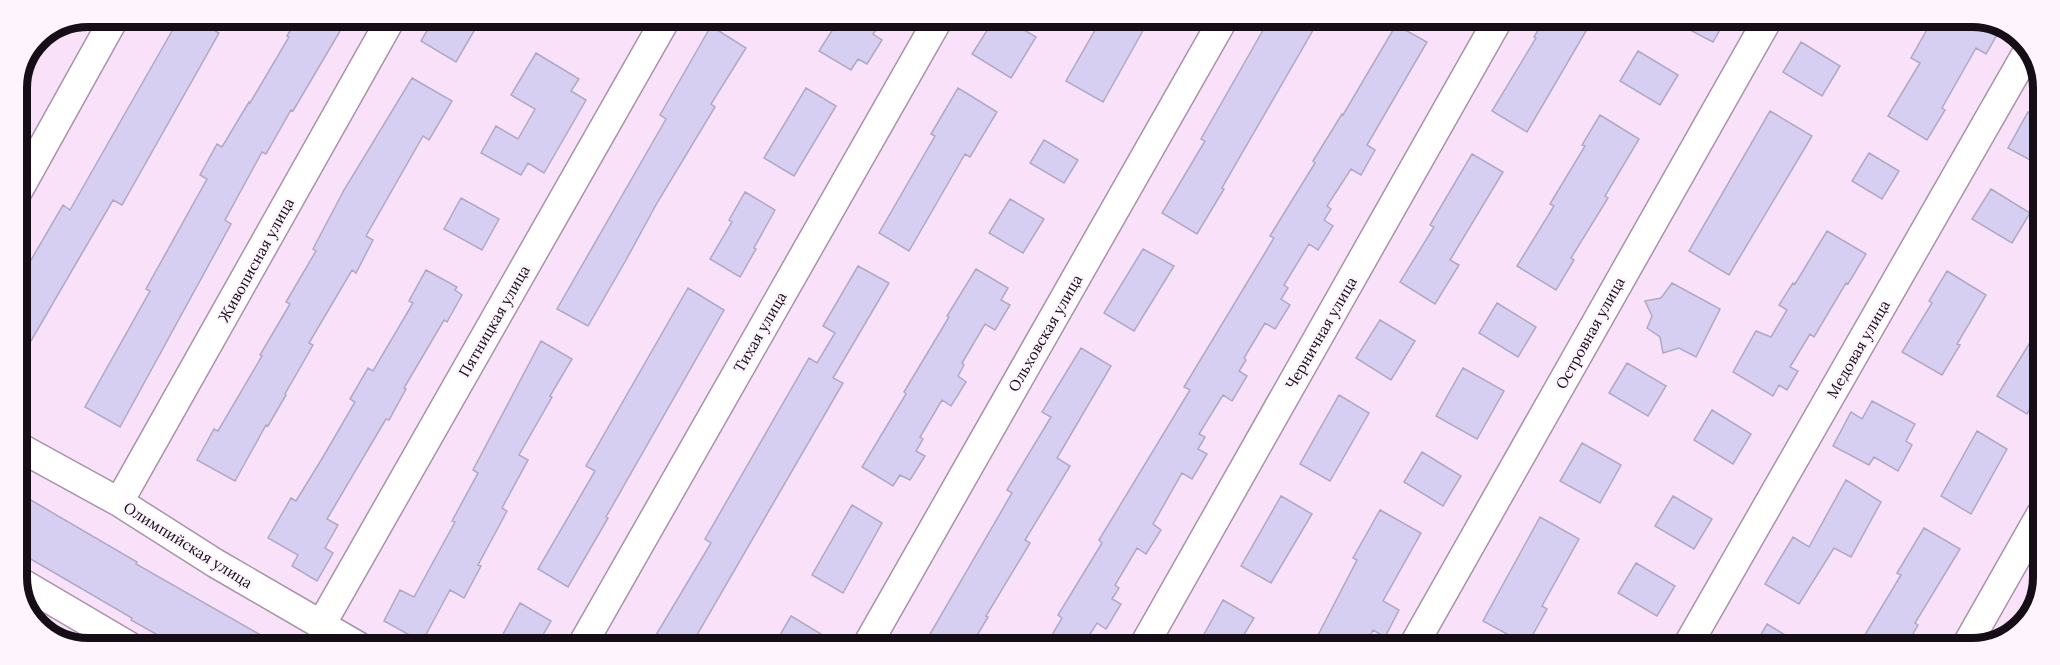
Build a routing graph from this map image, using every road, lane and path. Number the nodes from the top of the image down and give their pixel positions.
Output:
1 (109, 27) edge
2 (386, 27) edge
3 (661, 27) edge
4 (934, 27) edge
5 (1219, 27) edge
6 (1494, 27) edge
7 (1763, 27) edge
8 (2024, 57) edge
9 (27, 173) edge
10 (27, 451) edge
11 (119, 502) junction
12 (2033, 528) edge
13 (28, 586) edge
14 (321, 625) junction
15 (115, 638) edge
16 (344, 638) edge
17 (587, 638) edge
18 (871, 638) edge
19 (1148, 638) edge
20 (1418, 638) edge
21 (1692, 638) edge
22 (1971, 638) edge

1 - 9 street
2 - 11 street, Живописная улица
3 - 14 street, Пятницкая улица
4 - 17 street, Тихая улица
5 - 18 street, Ольховская улица
6 - 19 street, Черничная улица
7 - 20 street, Островная улица
8 - 21 street, Медовая улица
10 - 11 street, Олимпийская улица
11 - 14 street, Олимпийская улица
12 - 22 street
13 - 15 street
14 - 16 street, Олимпийская улица

